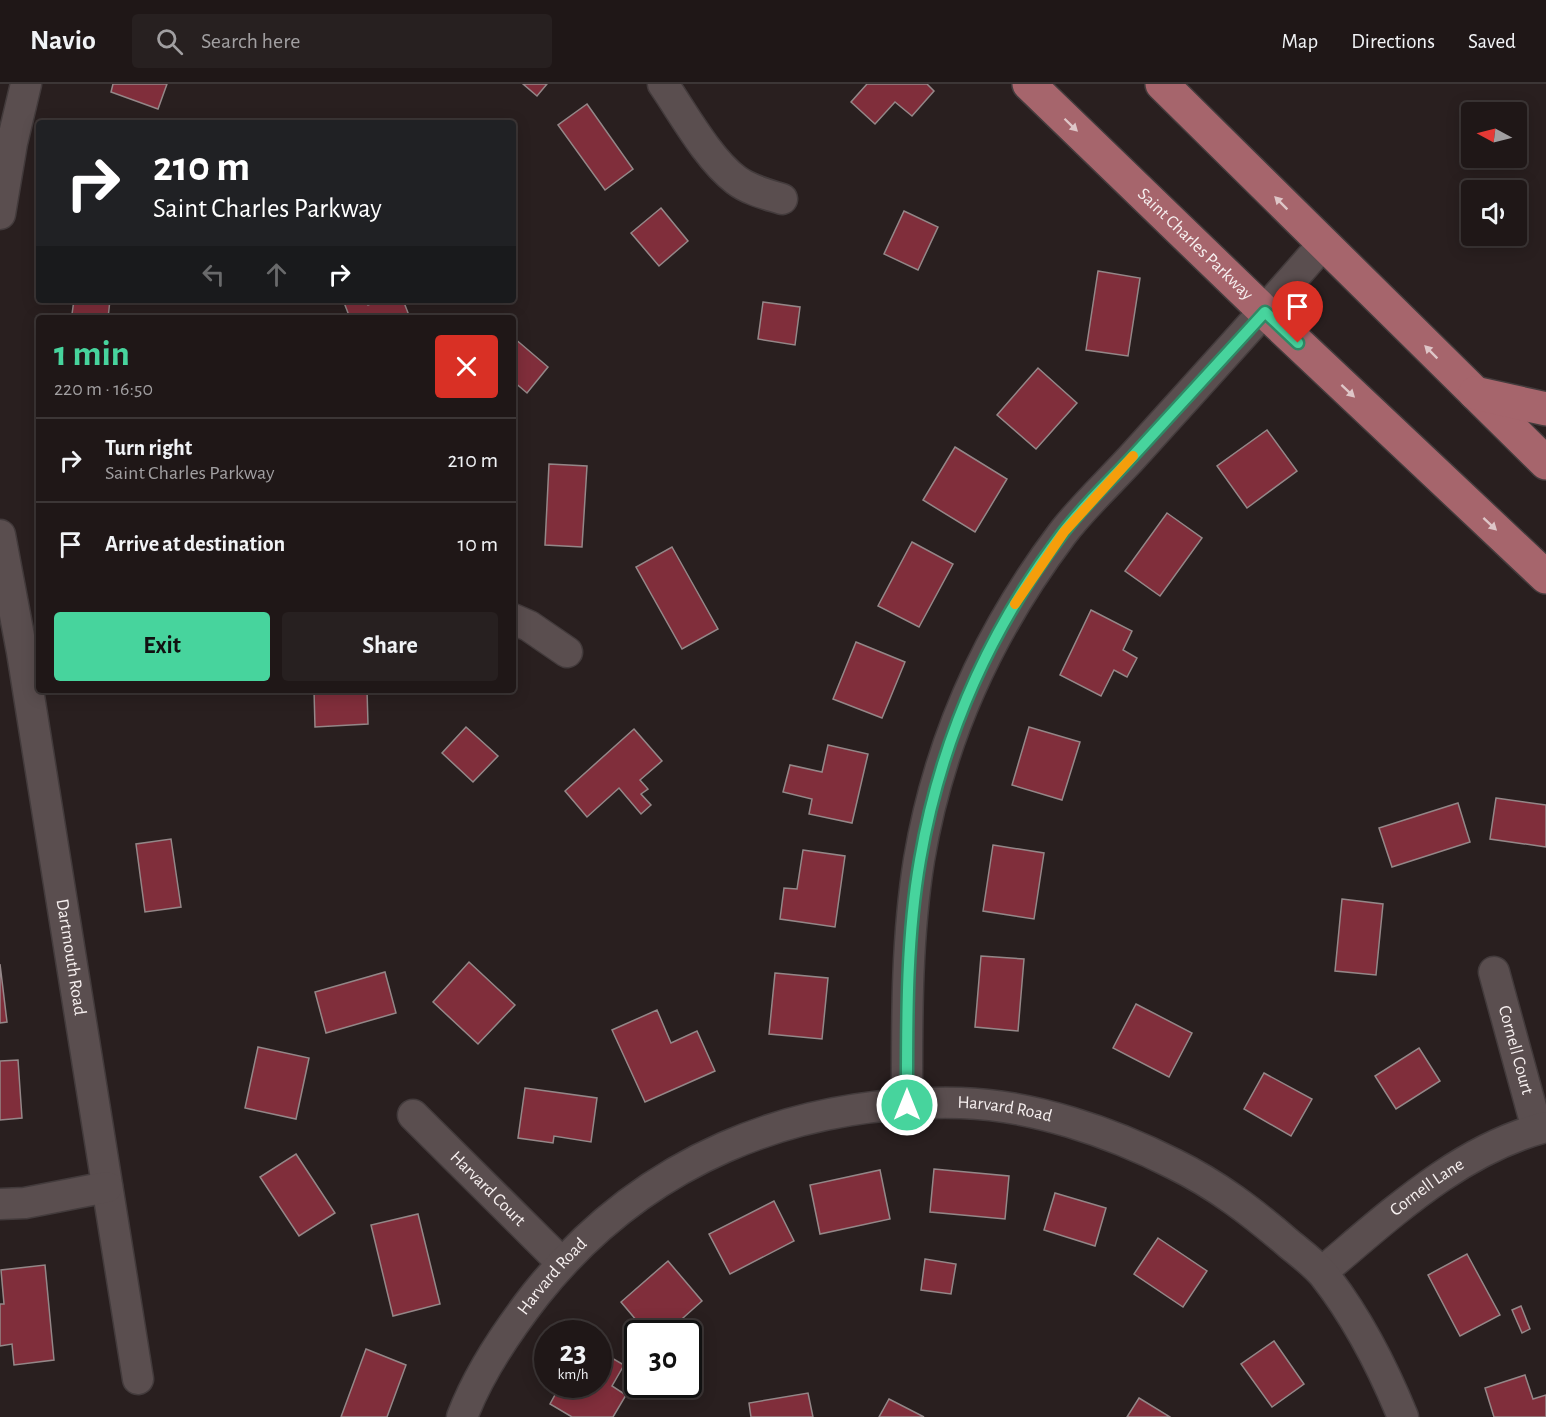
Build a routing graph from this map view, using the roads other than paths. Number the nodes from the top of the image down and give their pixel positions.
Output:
1 (26, 84) edge
2 (663, 84) edge
3 (1029, 84) edge
4 (1162, 84) edge
5 (782, 199) dead end
6 (0, 214) edge
7 (1323, 244) junction
8 (1265, 312) junction
9 (1473, 393) junction
10 (1546, 409) edge
11 (1546, 463) edge
12 (0, 535) edge
13 (1546, 577) edge
14 (516, 621) edge
15 (567, 652) dead end
16 (20, 653) edge
17 (1494, 972) dead end
18 (907, 1105) junction
19 (413, 1115) dead end
20 (1541, 1128) edge
21 (106, 1186) junction
22 (0, 1204) edge
23 (561, 1262) junction
24 (1322, 1272) junction
25 (138, 1379) dead end
26 (462, 1417) edge
27 (1403, 1417) edge

1 - 6 street
2 - 5 street
3 -> 8 main road, Saint Charles Parkway
7 -> 4 main road
7 - 8 street
9 -> 7 main road
8 -> 13 main road, Saint Charles Parkway
8 - 18 street
9 - 10 main road
9 - 11 main road
12 - 16 street, Dartmouth Road
14 - 15 street
16 - 21 street, Dartmouth Road
17 - 20 street, Cornell Court
18 - 23 street, Harvard Road
18 - 24 street, Harvard Road
19 - 23 street, Harvard Court
20 - 24 street, Cornell Lane
21 - 22 street
21 - 25 street, Dartmouth Road
23 - 26 street, Harvard Road
24 - 27 street, Harvard Road

